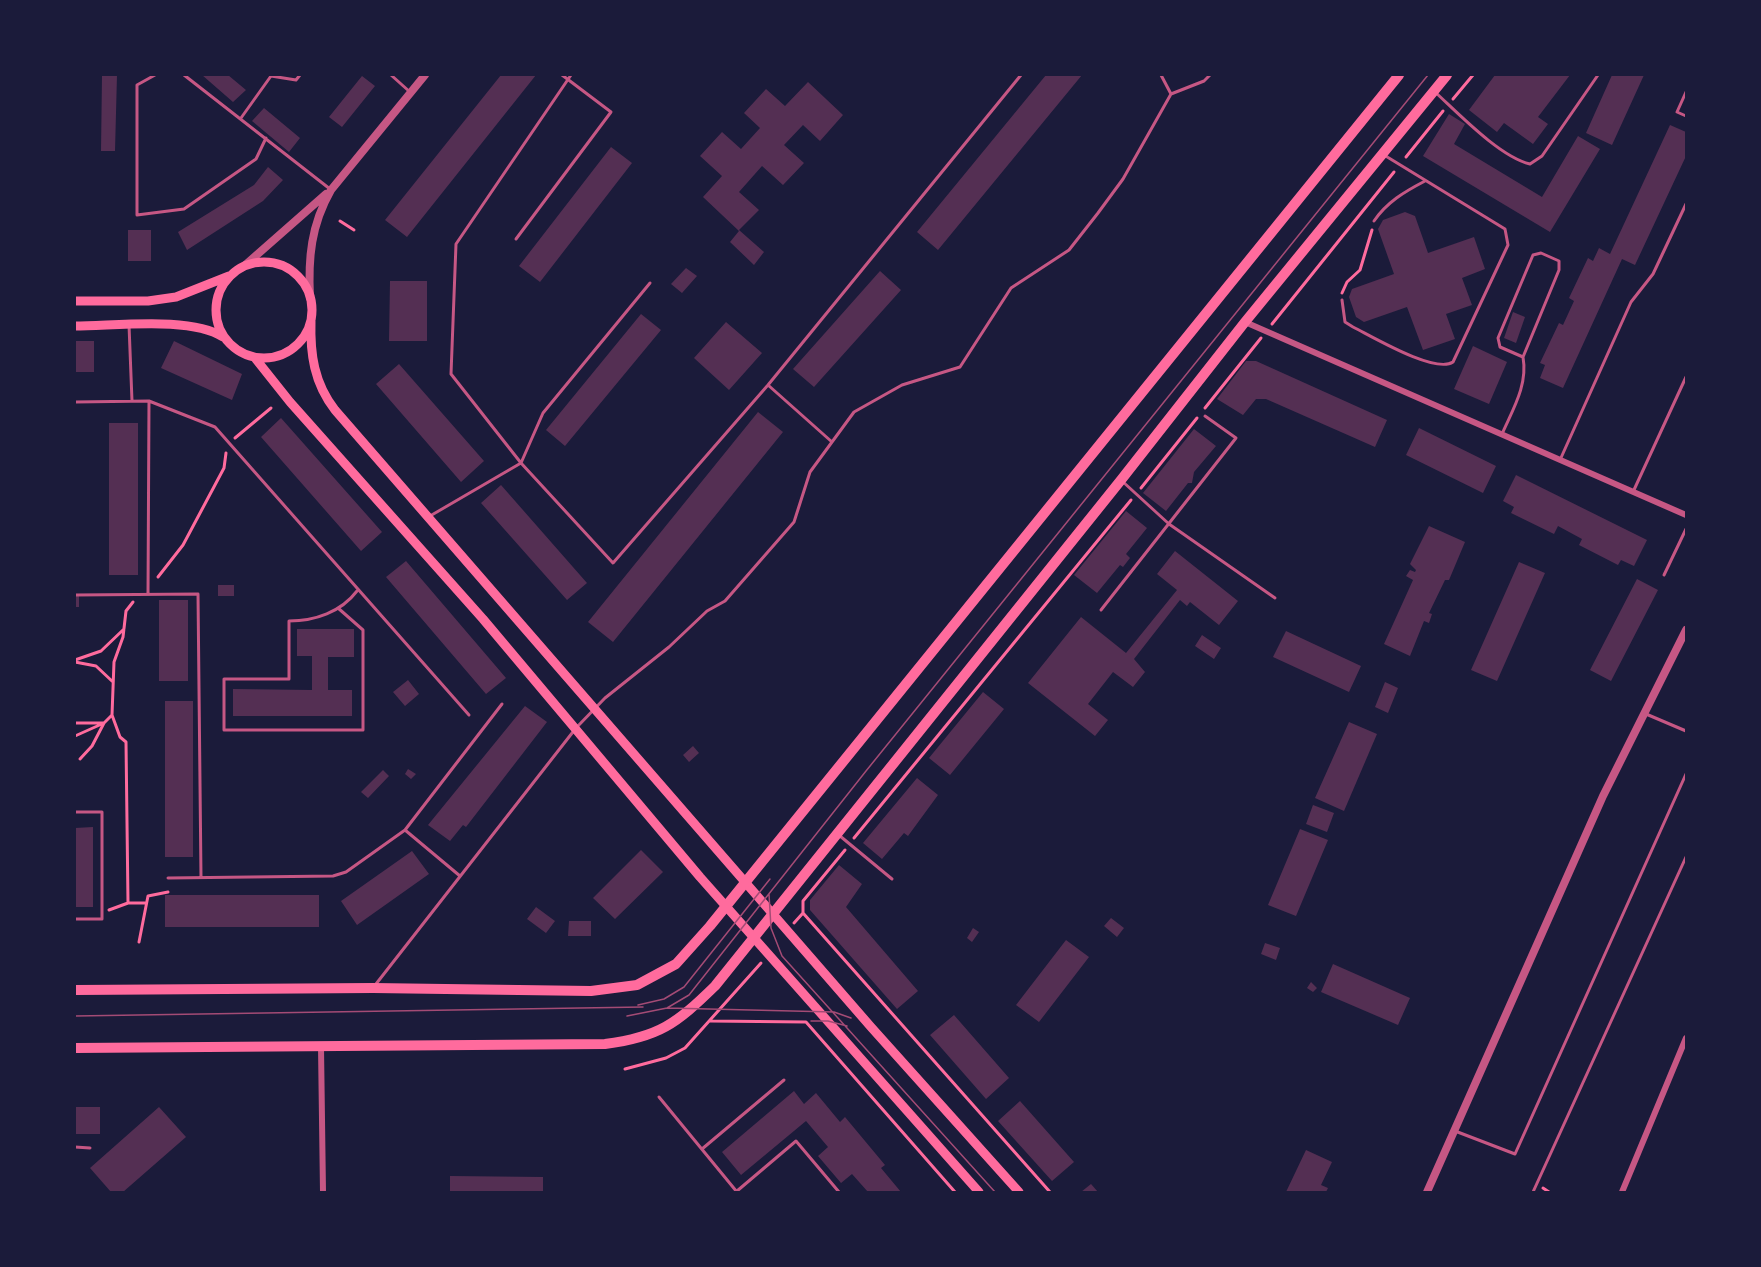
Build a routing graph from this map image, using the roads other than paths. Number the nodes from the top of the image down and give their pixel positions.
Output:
1 (155, 75) edge
2 (184, 75) edge
3 (300, 75) edge
4 (392, 75) edge
5 (425, 75) edge
6 (562, 75) edge
7 (571, 75) edge
8 (1021, 75) edge
9 (1161, 75) edge
10 (1210, 75) edge
11 (1400, 75) edge
12 (1447, 75) edge
13 (1598, 75) edge
14 (568, 80) junction
15 (1434, 91) junction
16 (1686, 92) edge
17 (411, 93) junction
18 (1172, 94) junction
19 (1686, 116) edge
20 (241, 118) junction
21 (266, 138) junction
22 (1383, 154) junction
23 (1425, 181) junction
24 (331, 190) junction
25 (1686, 204) edge
26 (1374, 221) road end
27 (516, 239) dead end
28 (243, 267) junction
29 (231, 275) junction
30 (650, 283) dead end
31 (310, 298) junction
32 (1342, 300) road end
33 (75, 301) edge
34 (311, 321) junction
35 (1245, 322) junction
36 (129, 325) junction
37 (75, 326) edge
38 (224, 338) junction
39 (1523, 357) junction
40 (255, 358) junction
41 (1686, 377) edge
42 (768, 385) junction
43 (132, 401) junction
44 (149, 401) junction
45 (75, 402) edge
46 (1205, 416) dead end
47 (1502, 434) junction
48 (832, 442) junction
49 (1560, 460) junction
50 (521, 463) junction
51 (1121, 480) junction
52 (1633, 492) junction
53 (1686, 514) edge
54 (429, 517) junction
55 (1169, 525) junction
56 (1686, 529) edge
57 (1664, 575) dead end
58 (357, 591) junction
59 (75, 595) edge
60 (148, 595) junction
61 (1275, 598) dead end
62 (338, 608) junction
63 (1101, 610) dead end
64 (1686, 630) edge
65 (502, 704) dead end
66 (595, 708) junction
67 (1642, 713) junction
68 (468, 715) dead end
69 (576, 728) junction
70 (1686, 731) edge
71 (1686, 774) edge
72 (75, 812) edge
73 (405, 830) junction
74 (837, 834) junction
75 (1686, 856) edge
76 (460, 876) junction
77 (201, 877) junction
78 (168, 878) dead end
79 (892, 879) dead end
80 (745, 883) junction
81 (726, 906) junction
82 (772, 914) junction
83 (75, 919) edge
84 (754, 938) junction
85 (373, 988) junction
86 (75, 990) edge
87 (1686, 1038) edge
88 (321, 1047) junction
89 (75, 1048) edge
90 (784, 1080) dead end
91 (659, 1097) dead end
92 (1454, 1131) junction
93 (75, 1148) edge
94 (90, 1148) dead end
95 (702, 1149) junction
96 (323, 1192) edge
97 (737, 1192) edge
98 (839, 1192) edge
99 (979, 1192) edge
100 (1019, 1192) edge
101 (1427, 1192) edge
102 (1533, 1192) edge
103 (1622, 1192) edge

1 - 21 lane
2 - 20 lane
3 - 20 lane
4 - 17 lane
5 - 17 street
6 - 14 lane
7 - 14 lane
8 - 42 lane
9 - 18 lane
10 - 18 lane
11 - 80 main road
12 - 15 main road
13 - 15 lane
14 - 27 lane
14 - 50 lane
15 - 22 main road
16 - 19 lane
17 - 24 street
18 - 48 lane
20 - 21 lane
21 - 24 lane
22 - 23 lane
22 - 35 main road
23 - 26 lane
23 - 32 lane
24 - 28 street
24 - 31 street
25 - 49 lane
28 - 29 main road
28 - 31 main road
29 - 33 main road
29 - 38 main road
30 - 50 lane
31 - 34 main road
34 - 40 main road
34 - 54 main road
35 - 47 street
35 - 51 main road
36 - 37 main road
36 - 38 main road
36 - 43 lane
38 - 40 main road
39 - 39 lane
39 - 47 lane
40 - 69 main road
41 - 52 lane
42 - 48 lane
42 - 50 lane
43 - 44 lane
43 - 45 lane
44 - 58 lane
44 - 60 lane
46 - 55 lane
47 - 49 street
48 - 66 lane
49 - 52 street
50 - 54 lane
51 - 55 lane
51 - 74 main road
52 - 53 street
54 - 66 main road
55 - 61 lane
55 - 63 lane
56 - 57 lane
58 - 62 lane
58 - 68 lane
59 - 60 lane
60 - 77 lane
62 - 62 lane
64 - 67 street
65 - 73 lane
66 - 69 lane
66 - 80 main road
67 - 70 lane
67 - 92 street
69 - 76 lane
69 - 81 main road
71 - 92 lane
72 - 83 lane
73 - 76 lane
73 - 77 lane
74 - 79 lane
74 - 82 main road
75 - 102 lane
76 - 85 lane
77 - 78 lane
80 - 81 main road
80 - 82 main road
81 - 84 main road
81 - 85 main road
82 - 84 main road
82 - 100 main road
84 - 88 main road
84 - 99 main road
85 - 86 main road
87 - 103 street
88 - 89 main road
88 - 96 street
90 - 95 lane
91 - 95 lane
92 - 101 street
93 - 94 lane
95 - 97 lane
97 - 98 lane

